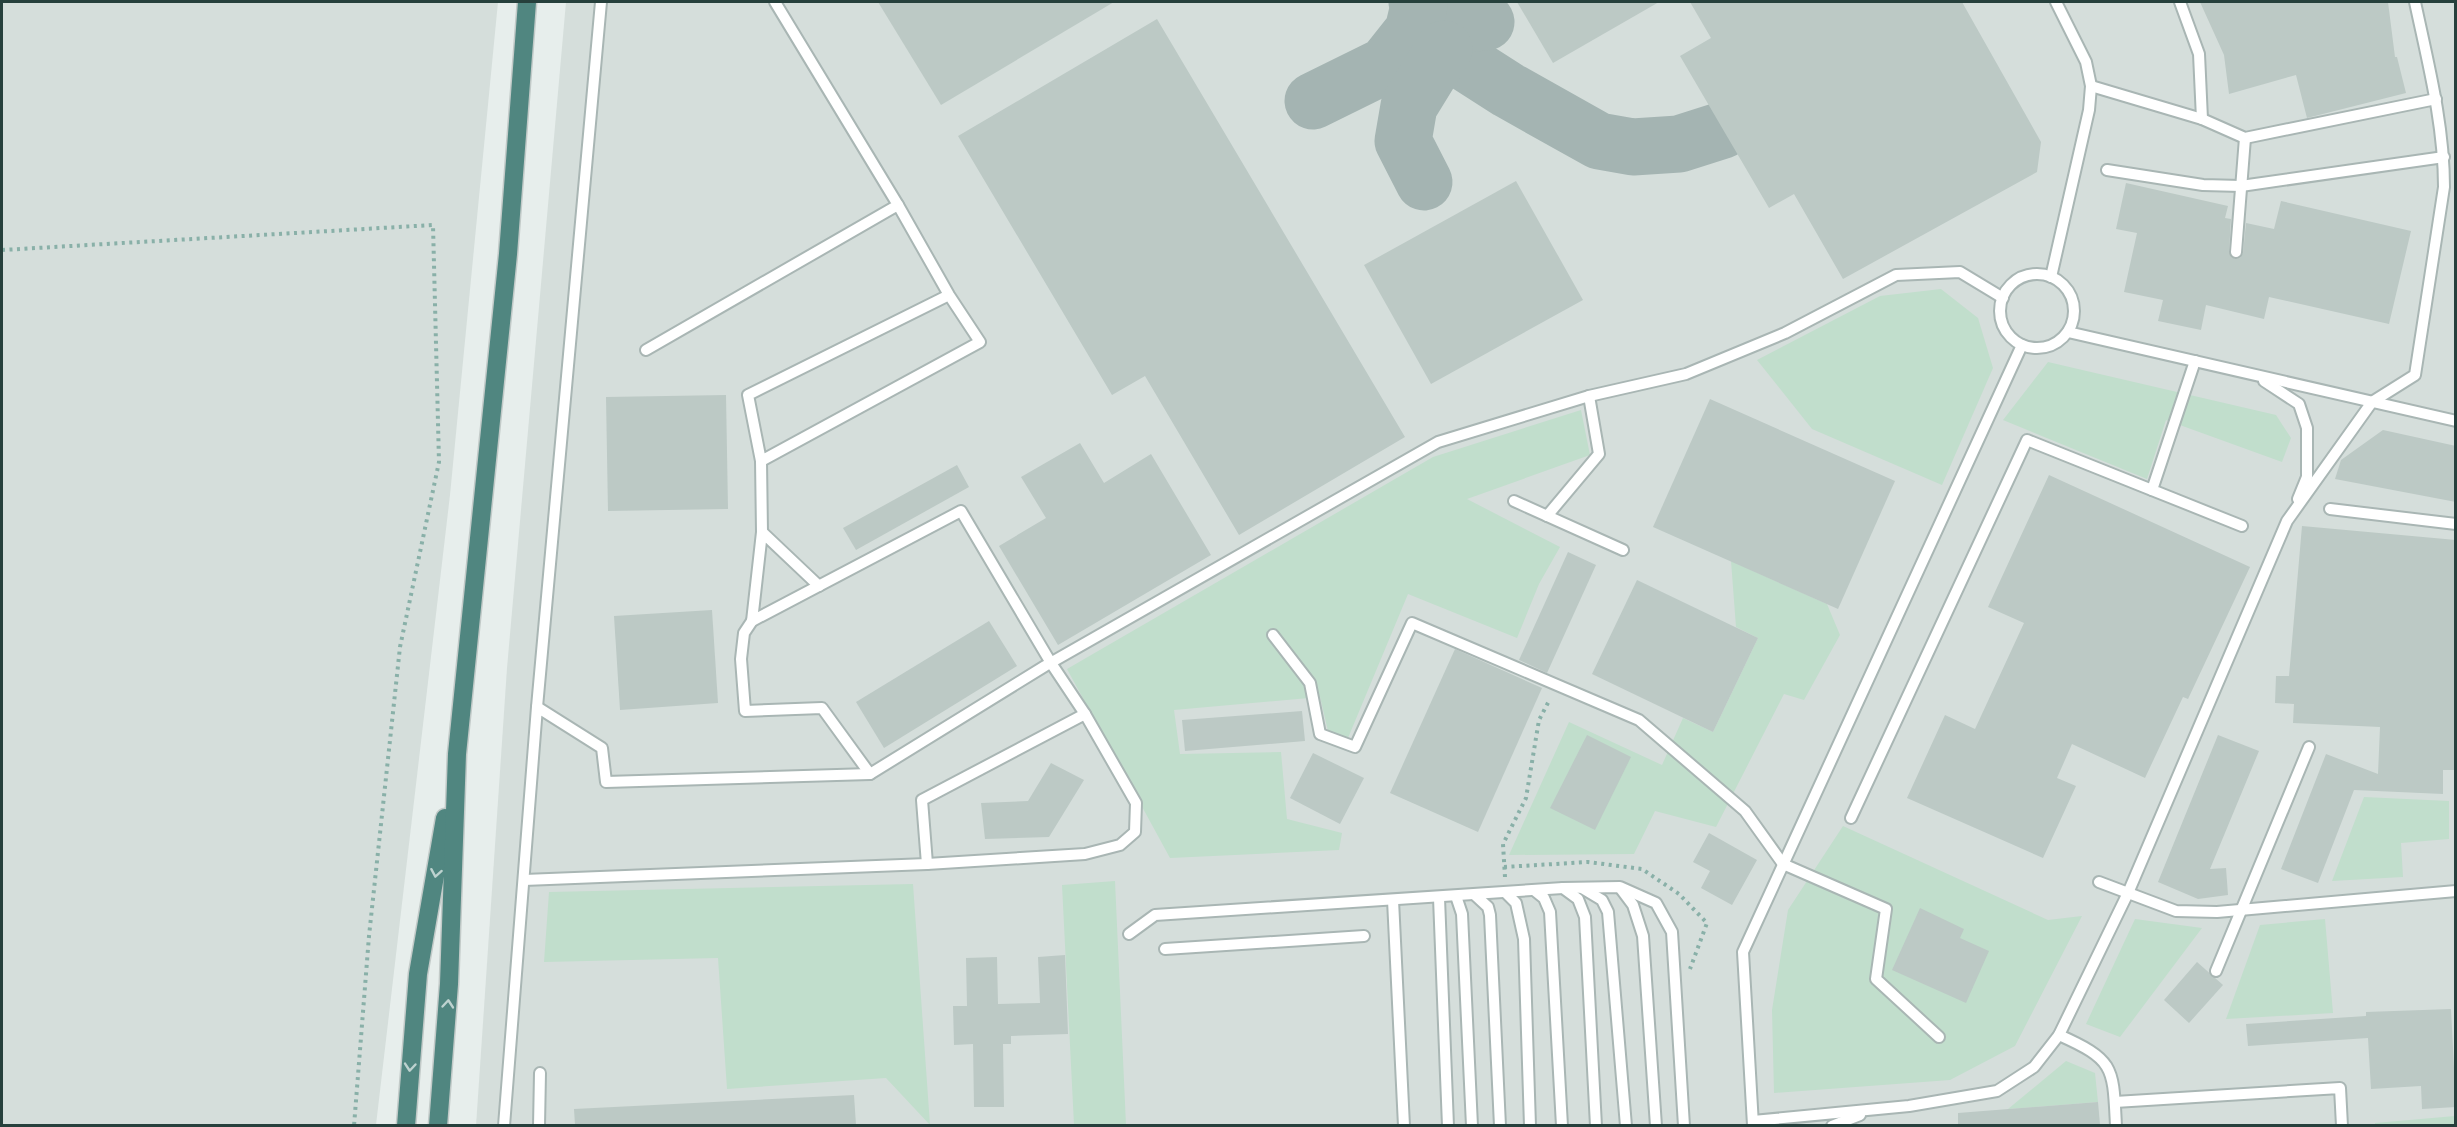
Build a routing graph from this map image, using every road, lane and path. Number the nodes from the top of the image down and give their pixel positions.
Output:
1 (527, 2) edge
2 (601, 2) edge
3 (775, 2) edge
4 (2056, 2) edge
5 (2180, 2) edge
6 (2415, 2) edge
7 (2091, 86) junction
8 (2436, 99) junction
9 (2202, 118) junction
10 (2245, 138) junction
11 (2444, 157) junction
12 (2107, 170) dead end
13 (2241, 186) junction
14 (898, 205) junction
15 (2, 250) edge
16 (2236, 252) dead end
17 (2051, 277) junction
18 (949, 295) junction
19 (2003, 298) junction
20 (2068, 332) junction
21 (2022, 345) junction
22 (646, 350) dead end
23 (2195, 361) junction
24 (2250, 374) junction
25 (1590, 396) junction
26 (2372, 402) junction
27 (2456, 421) edge
28 (761, 461) junction
29 (2152, 490) junction
30 (1514, 501) dead end
31 (2330, 509) dead end
32 (2293, 514) junction
33 (1547, 516) junction
34 (2456, 524) edge
35 (2242, 526) dead end
36 (762, 532) junction
37 (1623, 550) dead end
38 (819, 586) junction
39 (752, 621) junction
40 (1273, 635) dead end
41 (1051, 663) junction
42 (1556, 685) junction
43 (537, 707) junction
44 (1085, 714) junction
45 (2309, 747) dead end
46 (457, 754) junction
47 (870, 774) junction
48 (1851, 818) dead end
49 (927, 864) junction
50 (1783, 864) junction
51 (524, 880) junction
52 (2099, 882) dead end
53 (1620, 887) junction
54 (1563, 888) junction
55 (1582, 888) junction
56 (1534, 891) junction
57 (2456, 891) edge
58 (1506, 893) junction
59 (2128, 893) junction
60 (1475, 895) junction
61 (1456, 896) junction
62 (1438, 898) junction
63 (1393, 900) junction
64 (2241, 910) junction
65 (1129, 934) dead end
66 (1364, 936) dead end
67 (1165, 949) dead end
68 (2216, 971) dead end
69 (2059, 1035) junction
70 (1939, 1037) dead end
71 (540, 1073) dead end
72 (2115, 1102) junction
73 (1883, 1108) junction
74 (1753, 1123) edge
75 (354, 1125) edge
76 (406, 1125) edge
77 (438, 1125) edge
78 (504, 1125) edge
79 (539, 1125) edge
80 (1404, 1125) edge
81 (1448, 1125) edge
82 (1472, 1125) edge
83 (1500, 1125) edge
84 (1530, 1125) edge
85 (1562, 1125) edge
86 (1596, 1125) edge
87 (1626, 1125) edge
88 (1656, 1125) edge
89 (1684, 1125) edge
90 (1832, 1125) edge
91 (2116, 1125) edge
92 (2342, 1125) edge

1 - 46 highway
2 - 43 lane
3 - 14 lane
4 - 7 lane
5 - 9 lane
6 - 8 lane
7 - 9 lane
7 - 17 lane
8 - 10 lane
8 - 11 lane
9 - 10 lane
10 - 13 lane
11 - 13 lane
11 - 26 lane
12 - 13 lane
13 - 16 lane
14 - 18 lane
14 - 22 lane
15 - 75 path
17 - 19 lane
17 - 20 lane
18 - 28 lane
18 - 28 lane
19 - 21 lane
19 - 25 lane
20 - 21 lane
20 - 23 lane
21 - 50 lane
23 - 24 lane
23 - 29 lane
24 - 26 lane
24 - 32 lane
25 - 33 lane
25 - 41 lane
26 - 27 lane
26 - 32 lane
28 - 36 lane
29 - 35 lane
29 - 48 lane
30 - 33 lane
31 - 34 lane
32 - 59 lane
33 - 37 lane
36 - 38 lane
36 - 39 lane
38 - 39 lane
38 - 41 lane
39 - 47 lane
40 - 42 lane
41 - 44 lane
41 - 47 lane
42 - 50 lane
42 - 58 path
43 - 47 lane
43 - 51 lane
44 - 49 lane
44 - 49 lane
45 - 64 lane
46 -> 76 highway
77 -> 46 highway
49 - 51 lane
50 - 70 lane
50 - 74 lane
51 - 78 lane
52 - 59 lane
53 - 55 lane
53 - 88 lane
53 - 89 lane
54 - 55 lane
54 - 56 lane
54 - 86 lane
55 - 87 lane
56 - 58 lane
56 - 85 lane
57 - 64 lane
58 - 60 lane
58 - 84 lane
59 - 64 lane
59 - 69 lane
60 - 61 lane
60 - 83 lane
61 - 62 lane
61 - 82 lane
62 - 63 lane
62 - 81 lane
63 - 65 lane
63 - 80 lane
64 - 68 lane
66 - 67 lane
69 - 72 lane
69 - 73 lane
71 - 79 lane
72 - 91 lane
72 - 92 lane
73 - 74 lane
73 - 90 lane

